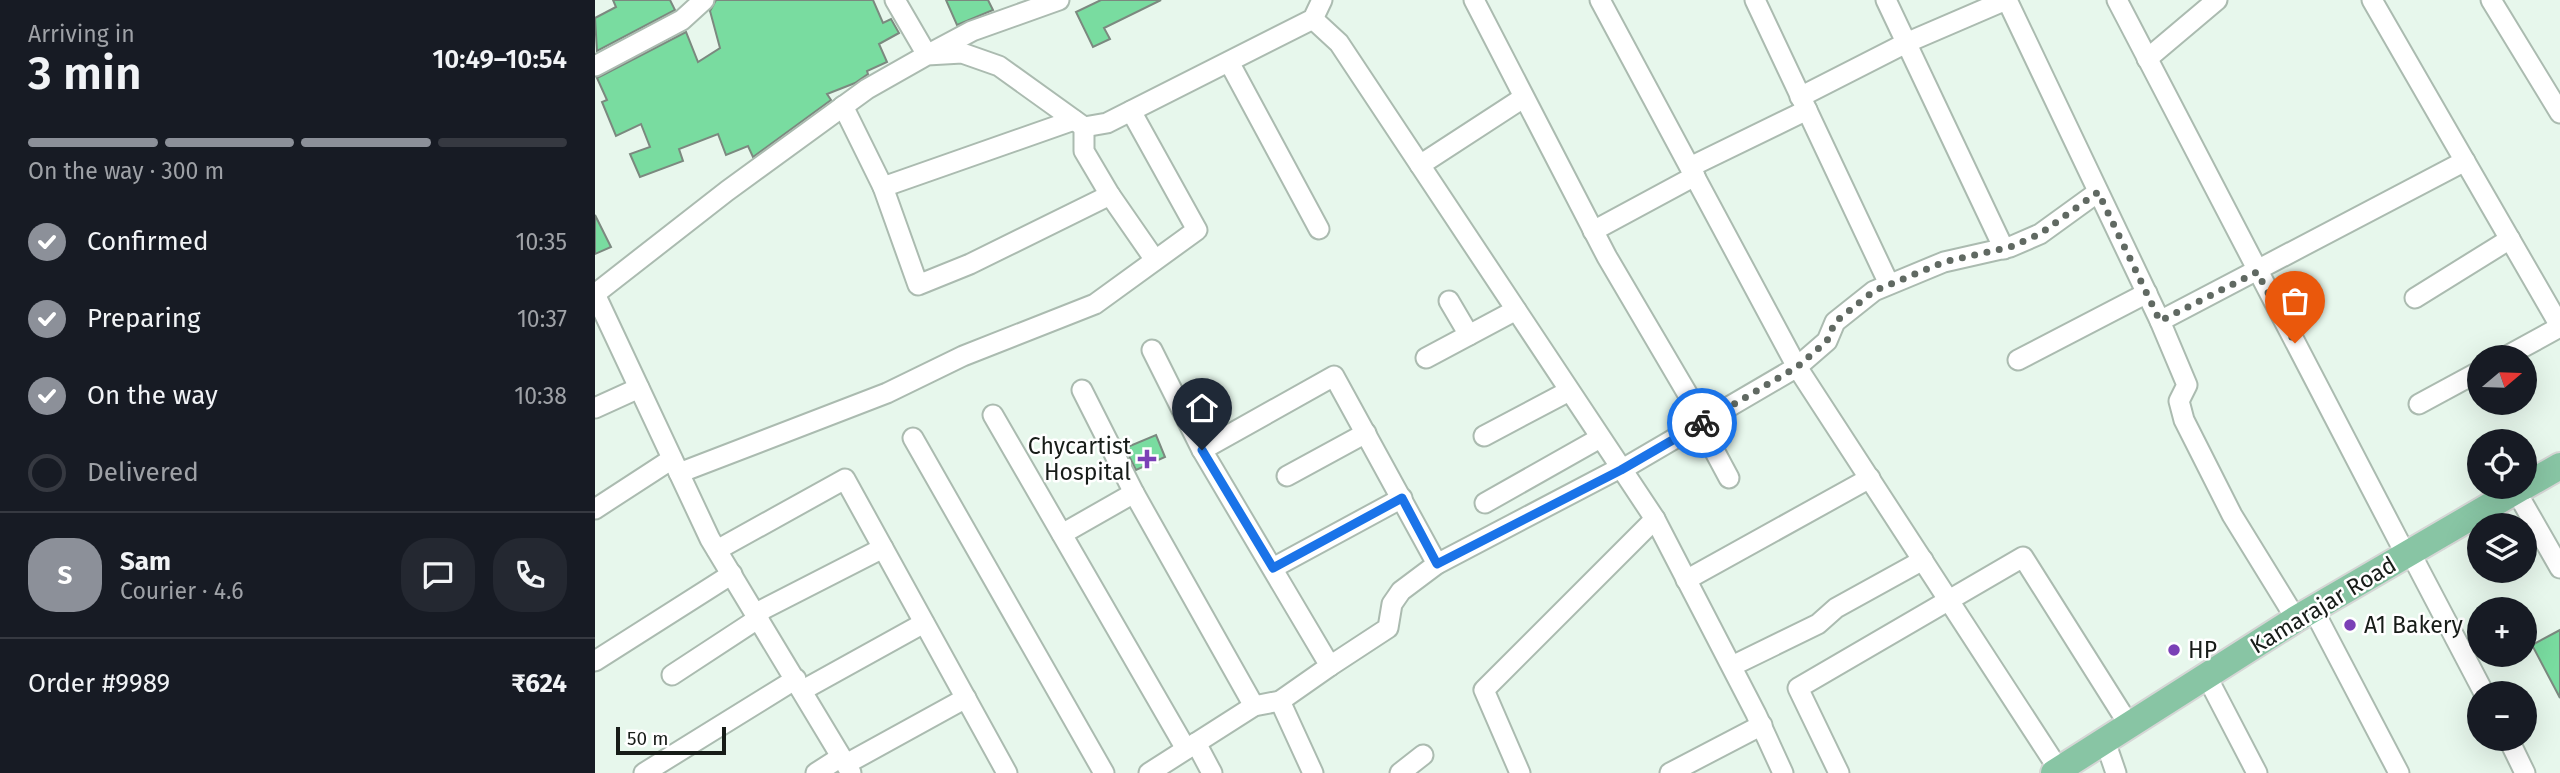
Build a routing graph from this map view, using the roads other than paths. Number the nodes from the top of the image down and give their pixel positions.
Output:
1 (704, 0) edge
2 (895, 0) edge
3 (1322, 0) edge
4 (1474, 0) edge
5 (1600, 0) edge
6 (1755, 0) edge
7 (1886, 0) edge
8 (2007, 0) edge
9 (2117, 0) edge
10 (2217, 0) edge
11 (2372, 0) edge
12 (2491, 0) edge
13 (1046, 2) edge
14 (1313, 19) junction
15 (1906, 43) junction
16 (927, 55) junction
17 (2147, 58) junction
18 (1229, 62) junction
19 (595, 66) edge
20 (1523, 98) junction
21 (1804, 104) junction
22 (843, 106) junction
23 (1131, 111) junction
24 (2560, 113) edge
25 (1079, 124) junction
26 (2465, 161) junction
27 (1420, 165) junction
28 (1692, 172) junction
29 (883, 187) junction
30 (2098, 192) junction
31 (1110, 195) junction
32 (1319, 229) dead end
33 (1593, 231) junction
34 (2510, 239) junction
35 (2004, 249) junction
36 (1155, 260) junction
37 (2257, 272) junction
38 (1889, 284) junction
39 (2147, 293) junction
40 (595, 294) edge
41 (2415, 298) dead end
42 (1449, 301) dead end
43 (1515, 310) junction
44 (2160, 321) junction
45 (2560, 327) edge
46 (1469, 335) junction
47 (2527, 345) edge
48 (1152, 350) dead end
49 (1426, 358) dead end
50 (2018, 360) dead end
51 (1797, 367) junction
52 (2467, 378) edge
53 (639, 388) junction
54 (1082, 390) dead end
55 (1569, 391) junction
56 (2419, 404) dead end
57 (595, 408) edge
58 (993, 415) dead end
59 (1702, 423) junction
60 (1366, 433) junction
61 (1484, 436) dead end
62 (913, 438) dead end
63 (1600, 438) junction
64 (1202, 450) junction
65 (676, 466) junction
66 (2560, 466) edge
67 (1621, 469) junction
68 (1287, 475) dead end
69 (1729, 478) dead end
70 (1870, 478) junction
71 (2537, 479) edge
72 (1134, 493) junction
73 (1402, 498) junction
74 (2503, 499) edge
75 (2527, 499) edge
76 (1485, 503) dead end
77 (595, 509) edge
78 (1655, 519) junction
79 (1062, 534) junction
80 (883, 548) junction
81 (717, 550) junction
82 (2408, 553) junction
83 (1923, 559) junction
84 (1437, 564) junction
85 (1273, 568) junction
86 (2560, 568) edge
87 (732, 574) junction
88 (1686, 580) junction
89 (1948, 598) junction
90 (2304, 614) junction
91 (757, 616) junction
92 (924, 623) junction
93 (595, 661) edge
94 (1330, 666) junction
95 (1731, 666) junction
96 (672, 675) dead end
97 (2207, 677) junction
98 (2477, 681) edge
99 (799, 684) junction
100 (965, 698) junction
101 (1280, 701) junction
102 (1254, 706) junction
103 (1762, 725) junction
104 (2129, 725) junction
105 (2105, 741) junction
106 (1191, 746) junction
107 (2514, 751) edge
108 (1423, 755) dead end
109 (846, 764) edge
110 (2056, 771) edge
111 (644, 773) edge
112 (816, 773) edge
113 (1007, 773) edge
114 (1104, 773) edge
115 (1149, 773) edge
116 (1212, 773) edge
117 (1313, 773) edge
118 (1400, 773) edge
119 (1520, 773) edge
120 (1670, 773) edge
121 (1783, 773) edge
122 (1839, 773) edge
123 (2116, 773) edge
124 (2257, 773) edge
125 (2399, 773) edge
126 (2525, 773) edge

1 - 19 street
2 - 16 street
3 - 14 street
4 - 20 street
5 - 28 street
6 - 21 street
7 - 15 street
8 - 15 street
8 - 30 street
9 - 17 street
10 - 17 street
11 - 26 street
12 - 24 street
13 - 16 street
14 - 18 street
14 - 27 street
15 - 21 street
15 - 35 street
16 - 22 street
16 - 25 street
17 - 37 street
18 - 23 street
18 - 32 street
20 - 27 street
20 - 33 street
21 - 28 street
21 - 38 street
22 - 29 street
22 - 40 street
23 - 25 street
23 - 36 street
25 - 29 street
25 - 31 street
26 - 34 street
26 - 37 street
27 - 43 street
28 - 33 street
28 - 51 street
29 - 31 street
30 - 35 street
30 - 39 street
31 - 36 street
33 - 59 street
34 - 41 street
34 - 45 street
35 - 38 street
36 - 65 street
37 - 44 street
37 - 82 street
38 - 51 street
39 - 44 street
39 - 50 street
40 - 53 street
42 - 46 street
43 - 46 street
43 - 55 street
44 - 90 street
45 - 47 street
46 - 49 street
48 - 64 street
51 - 59 street
51 - 70 street
52 - 56 street
53 - 57 street
53 - 65 street
54 - 72 street
55 - 61 street
55 - 63 street
58 - 79 street
59 - 67 street
59 - 69 street
60 - 64 street
60 - 68 street
60 - 73 street
62 - 114 street
63 - 67 street
63 - 76 street
64 - 85 street
65 - 77 street
65 - 81 street
66 - 71 main road, Kamarajar Road
67 - 78 street
67 - 84 street
70 - 83 street
70 - 88 street
72 - 79 street
72 - 102 street
73 - 84 street
73 - 85 street
74 - 82 main road, Kamarajar Road
75 - 86 street
78 - 88 street
78 - 119 street
79 - 106 street
80 - 81 street
80 - 91 street
80 - 92 street
81 - 87 street
82 - 90 main road, Kamarajar Road
82 - 98 street
83 - 89 street
83 - 95 street
84 - 94 street
85 - 94 street
87 - 91 street
87 - 93 street
88 - 95 street
89 - 104 street
89 - 110 street
89 - 122 street
90 - 97 main road, Kamarajar Road
90 - 125 street
91 - 96 street
91 - 99 street
92 - 99 street
92 - 100 street
94 - 101 street
95 - 103 street
97 - 104 main road, Kamarajar Road
97 - 124 street
99 - 109 street
99 - 111 street
100 - 109 street
100 - 113 street
101 - 102 street
101 - 117 street
102 - 106 street
103 - 120 street
103 - 121 street
104 - 105 main road, Kamarajar Road
105 - 110 main road, Kamarajar Road
105 - 123 street
106 - 115 street
106 - 116 street
107 - 126 street
108 - 118 street
109 - 112 street

